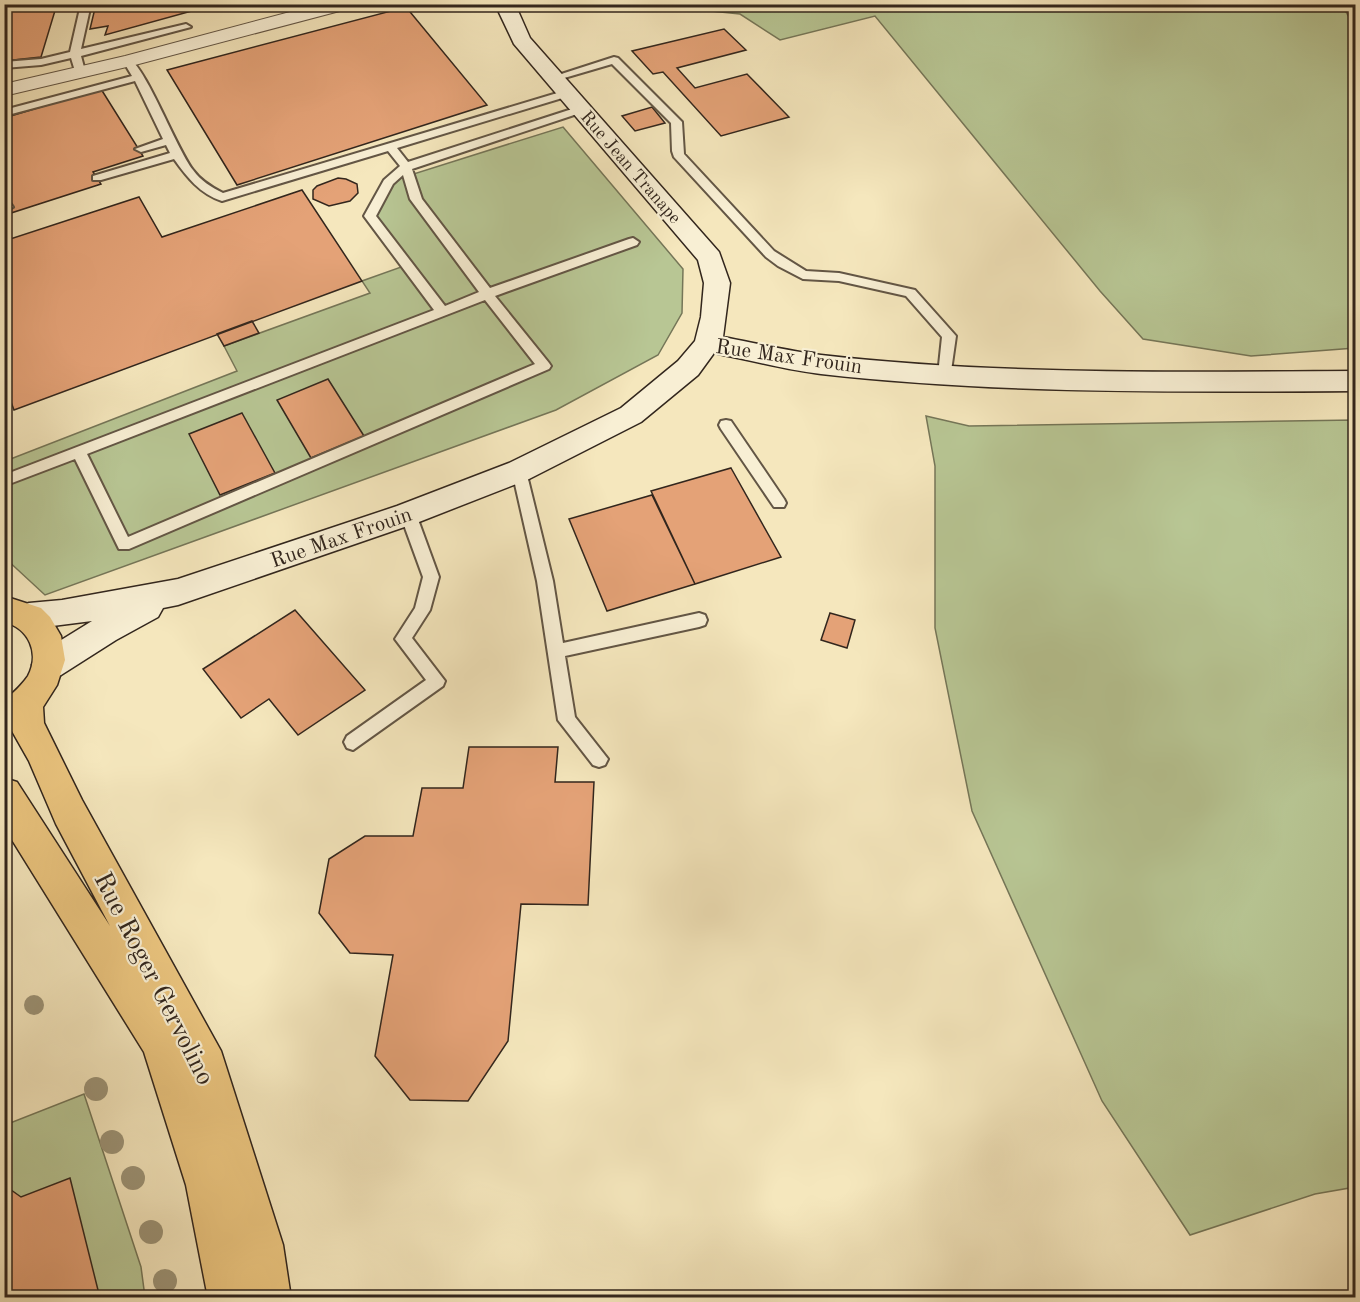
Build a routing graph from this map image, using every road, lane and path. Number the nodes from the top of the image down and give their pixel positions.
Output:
1 (86, 4) edge
2 (344, 4) edge
3 (505, 4) edge
4 (186, 27) dead end
5 (77, 62) junction
6 (4, 65) edge
7 (134, 69) junction
8 (4, 90) edge
9 (565, 94) junction
10 (4, 112) edge
11 (169, 141) junction
12 (390, 146) junction
13 (141, 149) dead end
14 (175, 155) junction
15 (406, 167) junction
16 (97, 178) dead end
17 (633, 242) dead end
18 (487, 294) junction
19 (442, 311) junction
20 (708, 343) junction
21 (945, 375) junction
22 (1356, 381) edge
23 (726, 425) dead end
24 (79, 452) junction
25 (519, 471) junction
26 (4, 481) edge
27 (779, 503) dead end
28 (408, 514) junction
29 (178, 592) junction
30 (17, 613) edge
31 (699, 620) dead end
32 (557, 651) junction
33 (49, 665) junction
34 (15, 712) edge
35 (353, 742) dead end
36 (599, 759) dead end
37 (4, 794) edge
38 (231, 1298) edge
39 (268, 1298) edge

1 - 5 lane
2 - 7 street
3 - 9 main road, Rue Jean Tranape
4 - 5 lane
5 - 6 lane
5 - 7 street
5 - 8 street
7 - 10 lane
7 - 11 lane
9 - 12 lane
9 - 15 lane
9 - 20 main road, Rue Jean Tranape
9 - 21 lane
11 - 13 lane
11 - 14 lane
12 - 14 lane
12 - 15 lane
14 - 16 lane
15 - 18 lane
15 - 19 lane
17 - 18 lane
18 - 19 lane
18 - 24 lane
19 - 24 lane
20 - 21 main road, Rue Max Frouin
20 - 25 main road, Rue Max Frouin
21 - 22 main road, Rue Max Frouin
23 - 27 lane
24 - 26 lane
25 - 28 main road, Rue Max Frouin
25 - 32 lane
28 - 29 main road, Rue Max Frouin
28 - 35 lane
29 - 30 main road, Rue Max Frouin
29 - 33 main road, Rue Max Frouin
30 - 33 main road
31 - 32 lane
32 - 36 lane
33 - 34 main road
34 - 39 main road, Rue Roger Gervolino
37 - 38 main road, Rue Roger Gervolino

